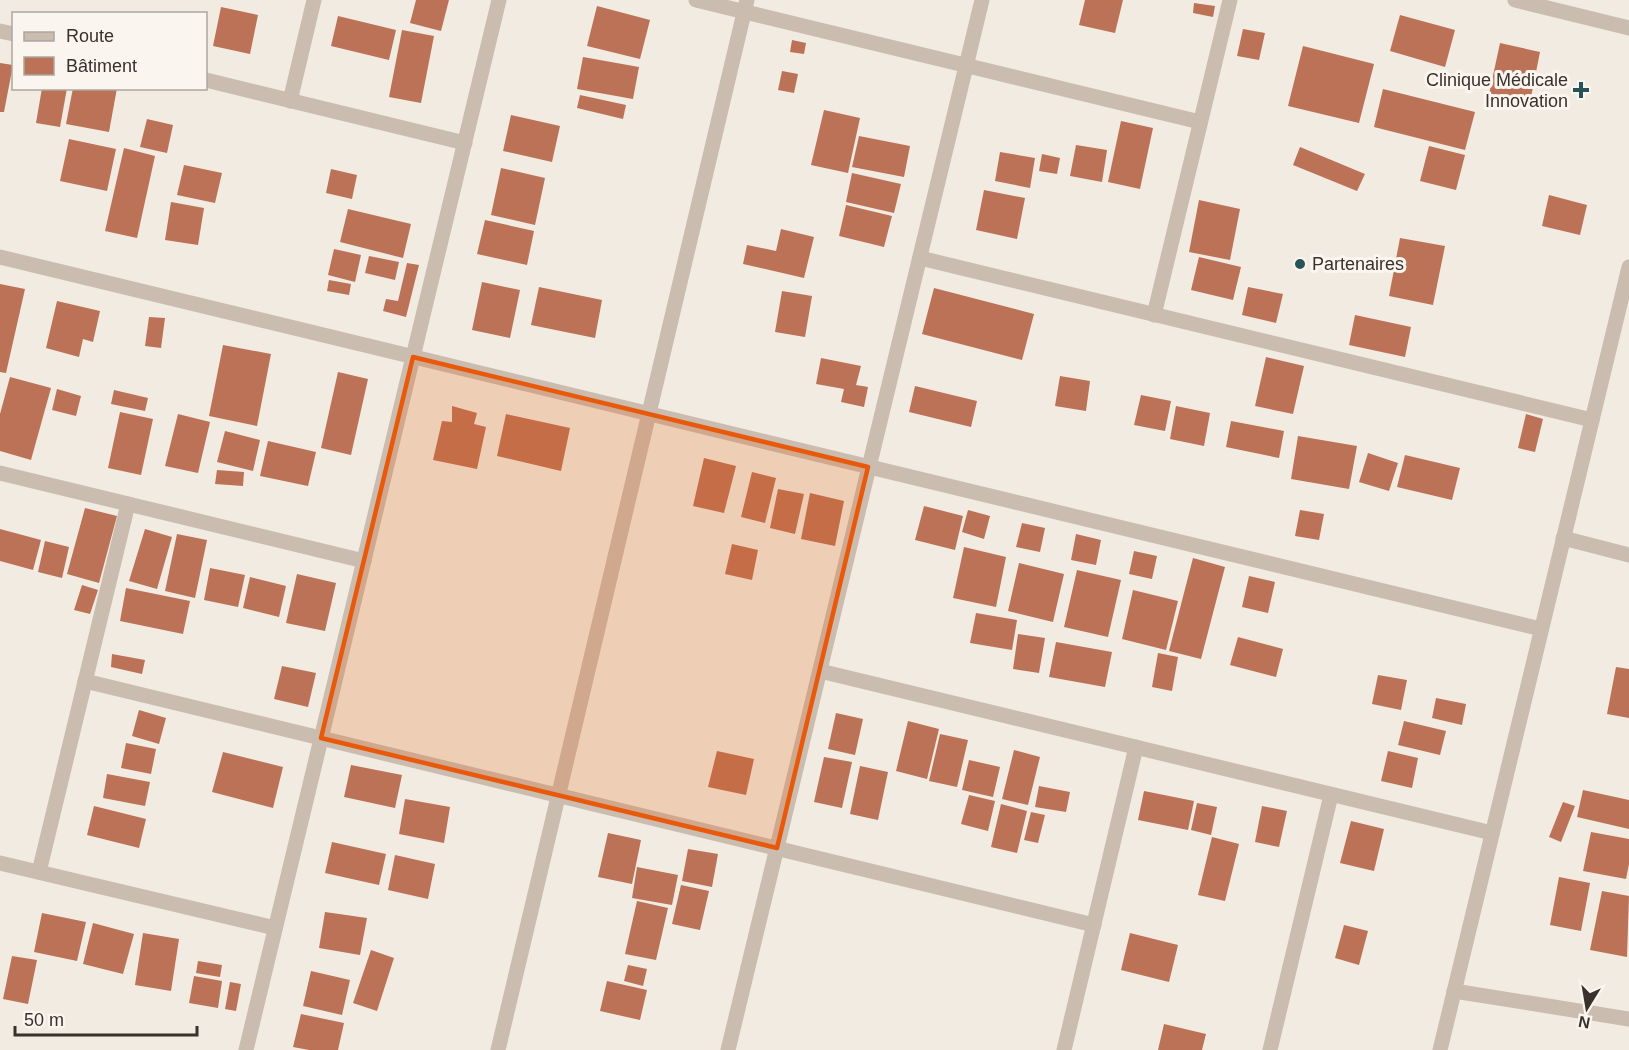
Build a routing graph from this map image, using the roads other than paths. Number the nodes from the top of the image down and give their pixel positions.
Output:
1 (314, 0) edge
2 (499, 0) edge
3 (696, 0) edge
4 (982, 0) edge
5 (1230, 0) edge
6 (1515, 0) edge
7 (745, 6) edge
8 (1629, 28) edge
9 (966, 65) junction
10 (207, 80) edge
11 (290, 101) junction
12 (1200, 122) junction
13 (465, 143) junction
14 (0, 257) edge
15 (920, 258) junction
16 (1629, 267) edge
17 (1154, 315) junction
18 (413, 357) junction
19 (649, 414) junction
20 (1592, 420) junction
21 (868, 467) junction
22 (0, 473) edge
23 (128, 504) junction
24 (1563, 538) junction
25 (1629, 555) edge
26 (364, 561) junction
27 (1541, 629) junction
28 (820, 671) junction
29 (85, 681) junction
30 (321, 738) junction
31 (1136, 747) junction
32 (559, 795) junction
33 (1331, 795) junction
34 (1492, 833) junction
35 (777, 848) junction
36 (0, 863) edge
37 (39, 872) junction
38 (1094, 925) junction
39 (275, 928) junction
40 (1454, 991) junction
41 (1629, 1020) edge
42 (246, 1050) edge
43 (498, 1050) edge
44 (728, 1050) edge
45 (1064, 1050) edge
46 (1270, 1050) edge
47 (1440, 1050) edge

1 - 11 street
2 - 13 street
3 - 7 street
4 - 9 street
5 - 12 street
6 - 8 street
7 - 9 street
7 - 19 street
9 - 12 street
9 - 15 street
10 - 11 street
11 - 13 street
12 - 17 street
13 - 18 street
14 - 18 street
15 - 17 street
15 - 21 street
16 - 20 street
17 - 20 street
18 - 19 street
18 - 26 street
19 - 21 street
19 - 32 street
20 - 24 street
21 - 27 street
21 - 28 street
22 - 23 street
23 - 26 street
23 - 29 street
24 - 25 street
24 - 27 street
26 - 30 street
27 - 34 street
28 - 31 street
28 - 35 street
29 - 30 street
29 - 37 street
30 - 32 street
30 - 39 street
31 - 33 street
31 - 38 street
32 - 35 street
32 - 43 street
33 - 34 street
33 - 46 street
34 - 40 street
35 - 38 street
35 - 44 street
36 - 37 street
37 - 39 street
38 - 45 street
39 - 42 street
40 - 41 street
40 - 47 street

